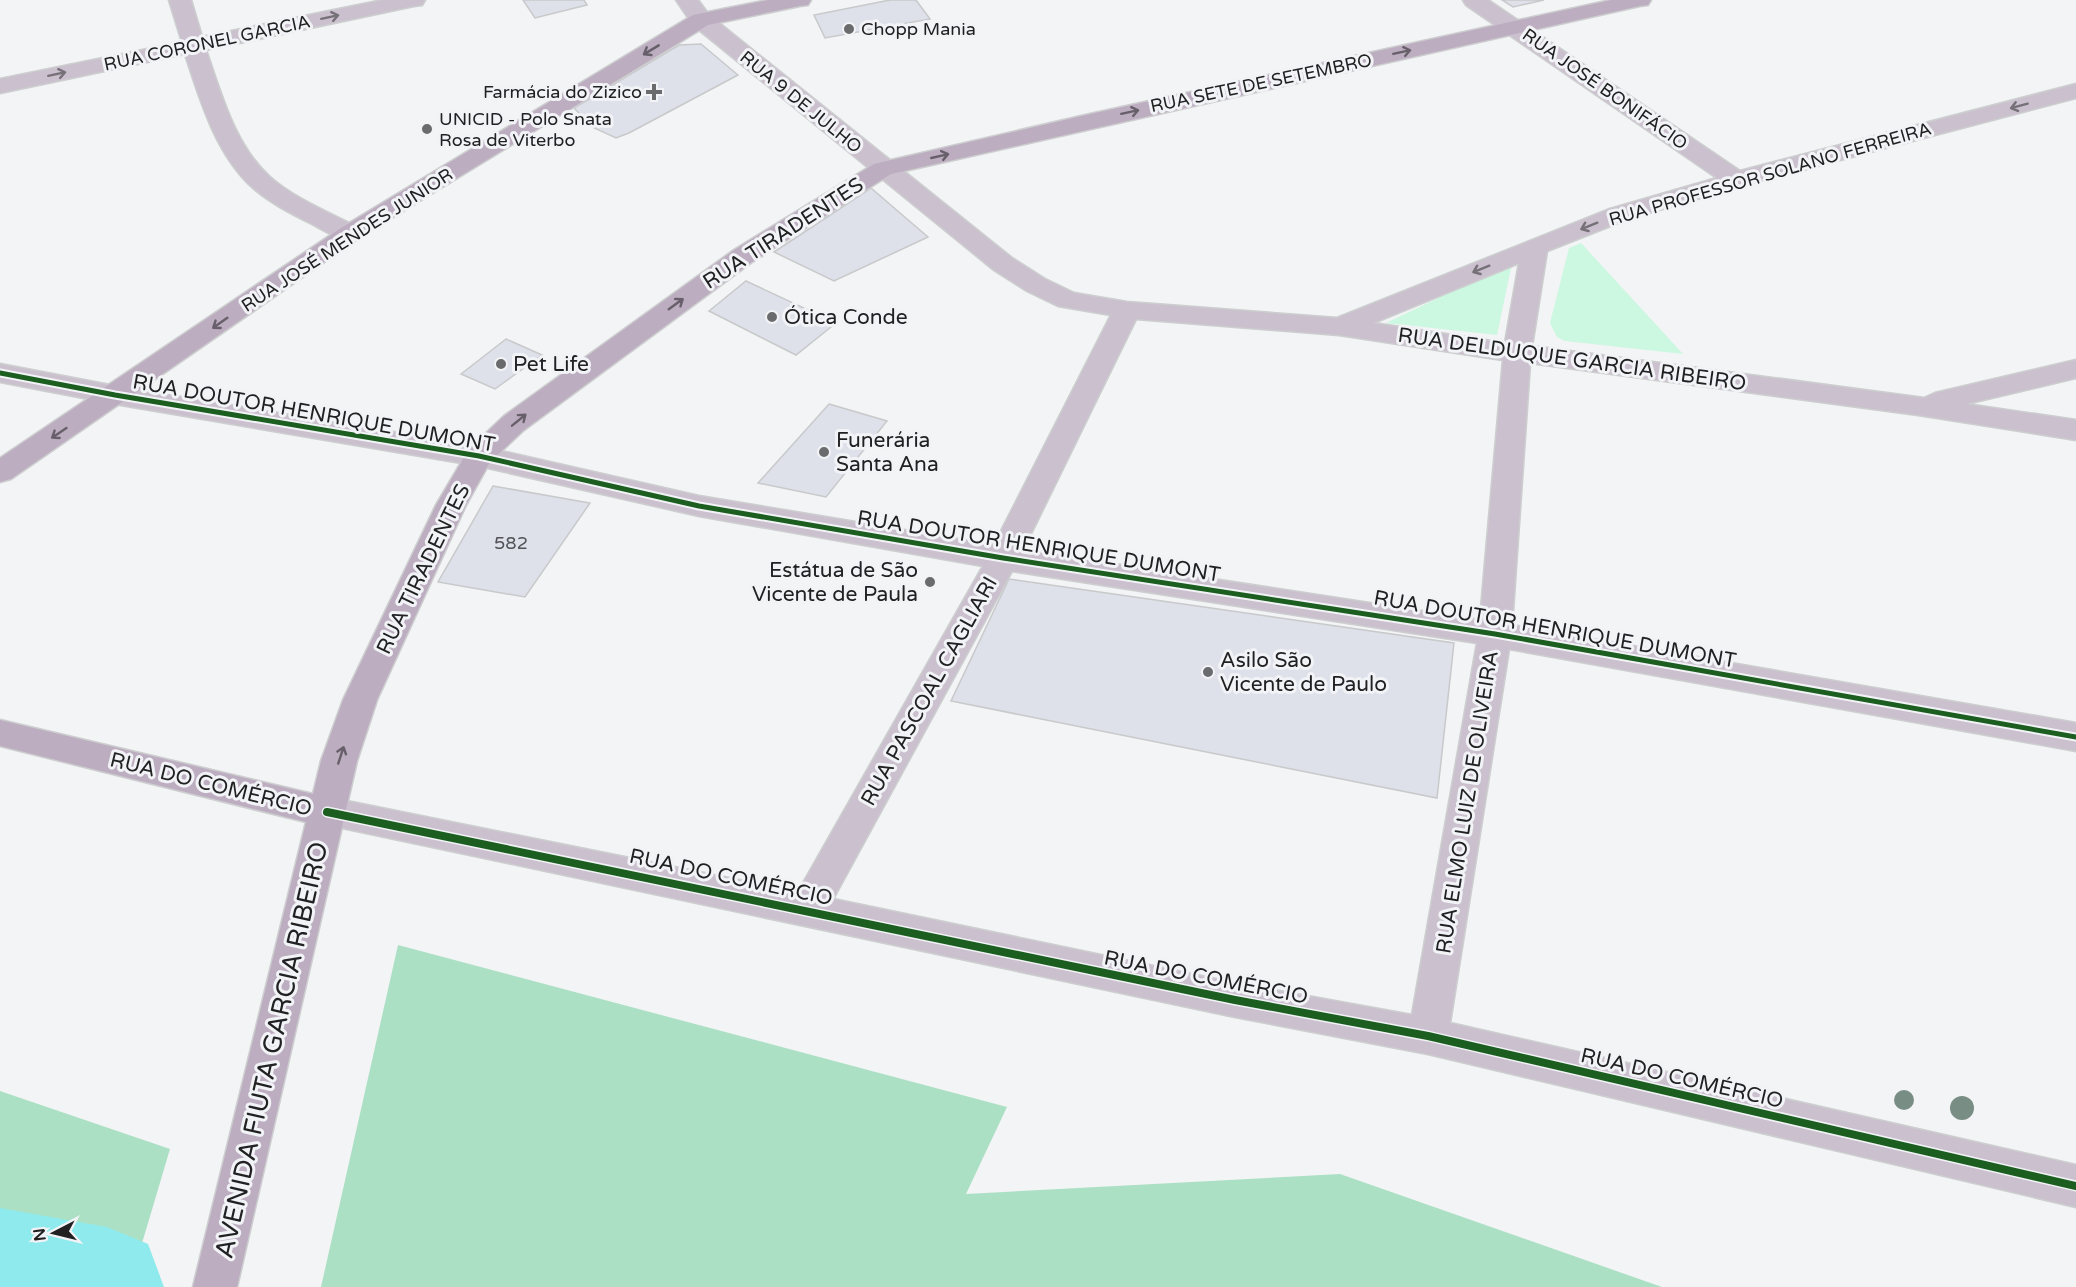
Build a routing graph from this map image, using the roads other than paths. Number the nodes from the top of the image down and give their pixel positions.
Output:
1 (180, 0) edge
2 (414, 0) edge
3 (800, 0) edge
4 (1474, 0) edge
5 (1640, 0) edge
6 (694, 10) edge
7 (1516, 27) junction
8 (195, 45) junction
9 (0, 86) edge
10 (2076, 91) edge
11 (883, 169) junction
12 (1736, 180) junction
13 (350, 233) junction
14 (1535, 247) junction
15 (1067, 300) joint
16 (1127, 309) junction
17 (1339, 327) junction
18 (1517, 353) junction
19 (2076, 369) edge
20 (0, 373) edge
21 (115, 395) junction
22 (1918, 406) junction
23 (2076, 430) edge
24 (479, 456) junction
25 (0, 472) edge
26 (1003, 558) junction
27 (1495, 634) junction
28 (0, 733) edge
29 (2076, 737) edge
30 (327, 812) junction
31 (808, 910) junction
32 (1428, 1036) junction
33 (2076, 1186) edge
34 (215, 1287) edge

1 - 8 street
8 -> 2 street, RUA CORONEL GARCIA
3 - 6 main road, RUA JOSÉ MENDES JUNIOR
4 - 7 street, RUA JOSÉ BONIFÁCIO
5 - 7 main road, RUA SETE DE SETEMBRO
6 - 11 street, RUA 9 DE JULHO
6 -> 13 main road, RUA JOSÉ MENDES JUNIOR
11 -> 7 main road, RUA SETE DE SETEMBRO
7 - 12 street, RUA JOSÉ BONIFÁCIO
9 -> 8 street, RUA CORONEL GARCIA
8 - 13 street
10 -> 12 street, RUA PROFESSOR SOLANO FERREIRA
11 - 15 street, RUA 9 DE JULHO
24 -> 11 main road, RUA TIRADENTES
12 -> 14 street, RUA PROFESSOR SOLANO FERREIRA
13 -> 21 main road, RUA JOSÉ MENDES JUNIOR
14 -> 17 street, RUA PROFESSOR SOLANO FERREIRA
14 - 18 street
15 - 16 street, RUA DELDUQUE GARCIA RIBEIRO
16 - 17 street, RUA DELDUQUE GARCIA RIBEIRO
16 - 26 street, RUA PASCOAL CAGLIARI
17 - 18 street, RUA DELDUQUE GARCIA RIBEIRO
18 - 22 street, RUA DELDUQUE GARCIA RIBEIRO
18 - 27 street, RUA ELMO LUIZ DE OLIVEIRA
19 - 22 street
20 - 21 street, RUA DOUTOR HENRIQUE DUMONT
21 - 24 street, RUA DOUTOR HENRIQUE DUMONT
21 -> 25 main road, RUA JOSÉ MENDES JUNIOR
22 - 23 street, RUA DELDUQUE GARCIA RIBEIRO
24 - 26 street, RUA DOUTOR HENRIQUE DUMONT
30 -> 24 main road, RUA TIRADENTES
26 - 27 street, RUA DOUTOR HENRIQUE DUMONT
26 - 31 street, RUA PASCOAL CAGLIARI
27 - 29 street, RUA DOUTOR HENRIQUE DUMONT
27 - 32 street, RUA ELMO LUIZ DE OLIVEIRA
28 - 30 main road, RUA DO COMÉRCIO
30 - 31 street, RUA DO COMÉRCIO
30 - 34 main road, AVENIDA FIUTA GARCIA RIBEIRO
31 - 32 street, RUA DO COMÉRCIO
32 - 33 street, RUA DO COMÉRCIO

